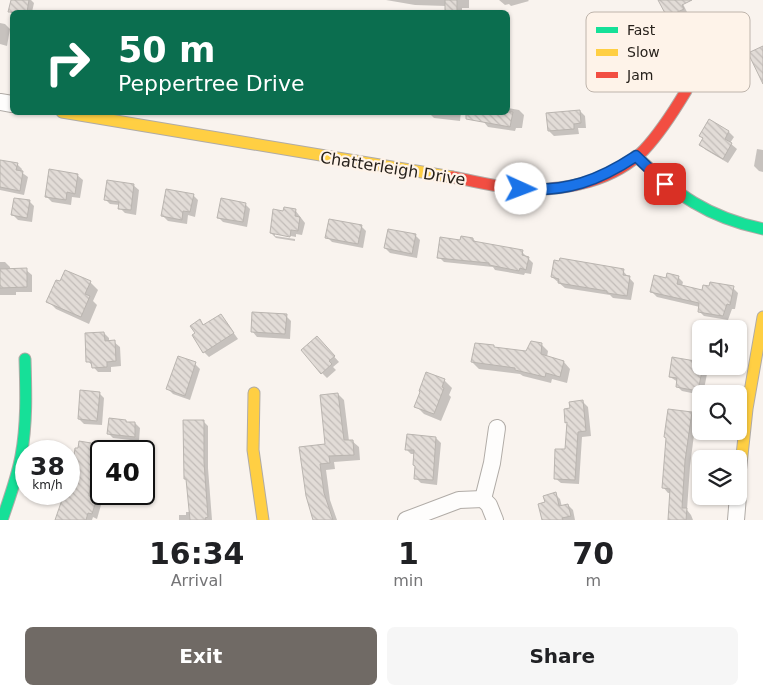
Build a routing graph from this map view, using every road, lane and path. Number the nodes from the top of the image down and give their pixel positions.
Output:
1 (685, 92) edge
2 (80, 115) edge
3 (636, 156) junction
4 (763, 230) edge
5 (763, 316) edge
6 (25, 359) dead end
7 (254, 393) dead end
8 (496, 428) dead end
9 (743, 450) edge
10 (483, 499) junction
11 (737, 505) edge
12 (2, 520) edge
13 (263, 520) edge
14 (406, 520) edge
15 (494, 520) edge
16 (736, 520) edge

1 - 3 street, Chatterleigh Drive
2 - 3 street, Chatterleigh Drive
3 - 4 street
5 - 9 street
6 - 12 street
7 - 13 street
8 - 10 street
10 - 14 street
10 - 15 street
11 - 16 street

